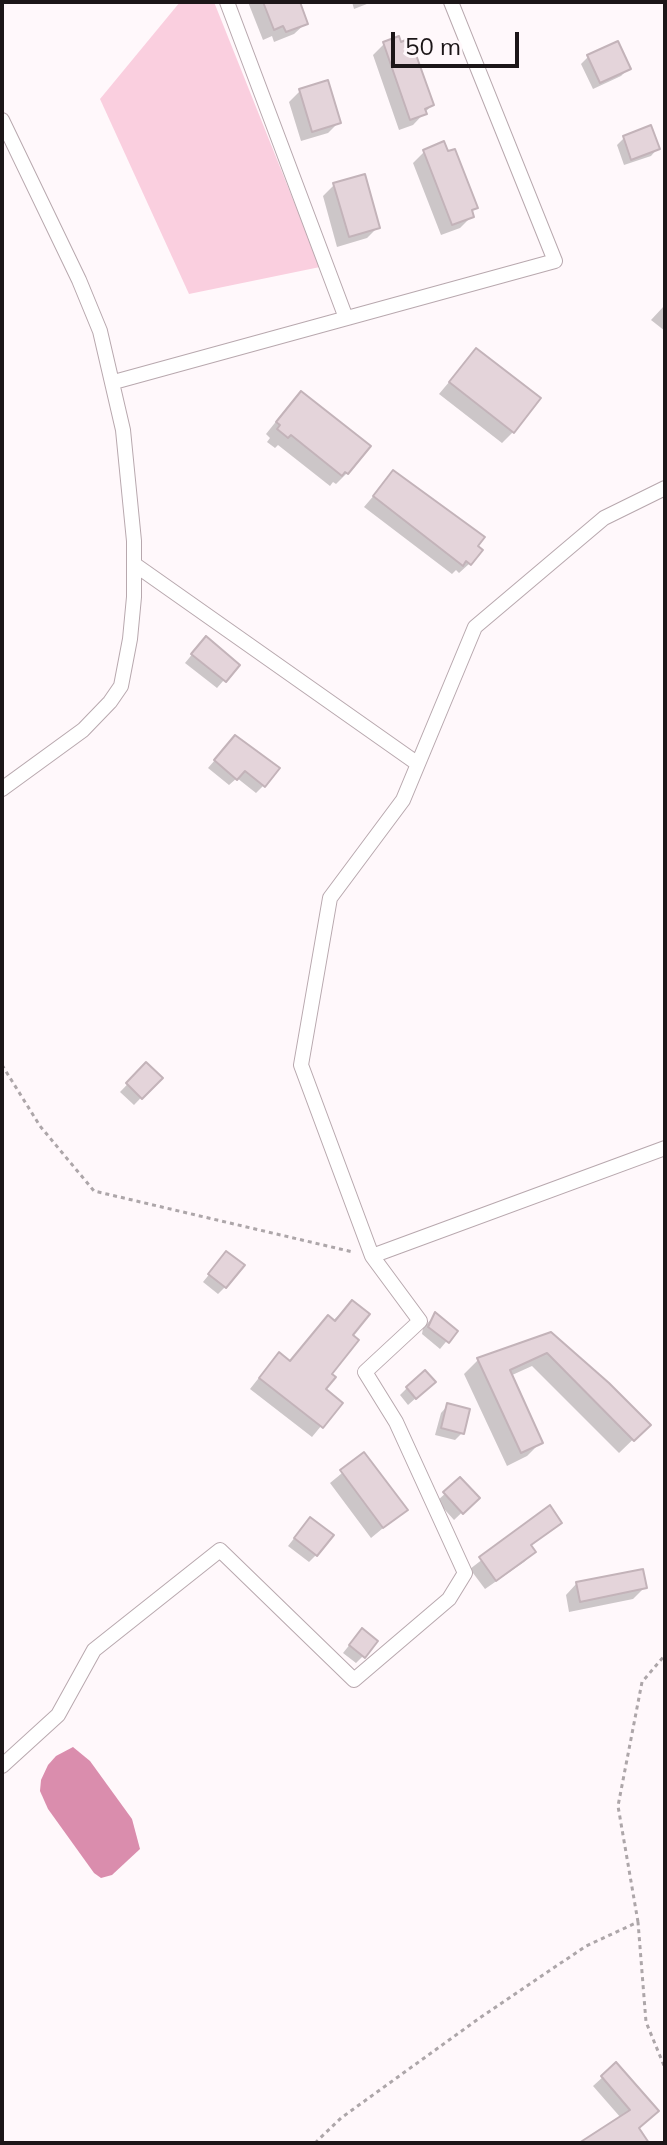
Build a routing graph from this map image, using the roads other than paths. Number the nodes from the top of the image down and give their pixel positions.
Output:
1 (227, 2) edge
2 (451, 2) edge
3 (2, 120) edge
4 (346, 318) junction
5 (114, 382) junction
6 (665, 488) edge
7 (134, 564) junction
8 (418, 764) junction
9 (2, 789) edge
10 (665, 1148) edge
11 (372, 1256) junction
12 (2, 1766) edge

1 - 4 street
2 - 4 street
3 - 5 street
4 - 5 street
5 - 7 street
6 - 8 street
7 - 8 street
7 - 9 street
8 - 11 street
10 - 11 street
11 - 12 street

